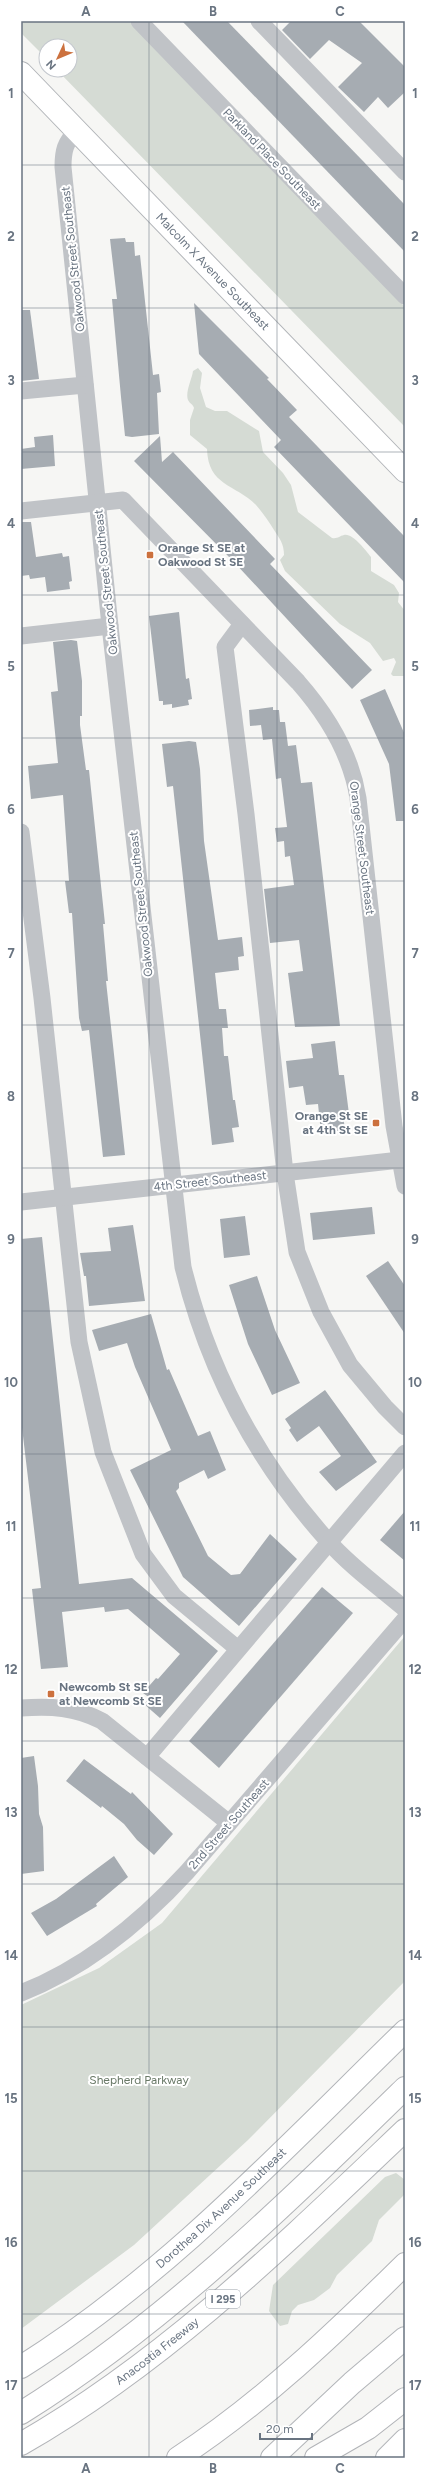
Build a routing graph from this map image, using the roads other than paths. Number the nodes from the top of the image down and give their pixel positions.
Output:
1 (139, 21) edge
2 (259, 21) edge
3 (21, 72) edge
4 (77, 131) junction
5 (405, 172) edge
6 (405, 296) edge
7 (85, 385) junction
8 (21, 391) edge
9 (405, 471) edge
10 (98, 502) junction
11 (21, 511) edge
12 (242, 624) junction
13 (110, 626) junction
14 (21, 636) edge
15 (21, 832) edge
16 (399, 1126) edge
17 (400, 1160) junction
18 (285, 1173) junction
19 (172, 1186) junction
20 (405, 1186) edge
21 (64, 1197) junction
22 (21, 1202) edge
23 (405, 1426) edge
24 (405, 1453) edge
25 (328, 1542) junction
26 (405, 1609) edge
27 (405, 1619) edge
28 (238, 1649) junction
29 (21, 1708) edge
30 (147, 1757) junction
31 (229, 1823) junction
32 (21, 1993) edge
33 (405, 2031) edge
34 (405, 2088) edge
35 (405, 2130) edge
36 (405, 2264) edge
37 (405, 2338) edge
38 (21, 2367) edge
39 (405, 2399) edge
40 (21, 2413) edge
41 (405, 2440) edge
42 (21, 2444) edge
43 (178, 2458) edge
44 (272, 2458) edge
45 (316, 2458) edge
46 (387, 2458) edge

1 - 6 street, Parkland Place Southeast
2 - 5 street
3 - 4 main road, Malcolm X Avenue Southeast
4 - 7 street, Oakwood Street Southeast
4 - 9 main road, Malcolm X Avenue Southeast
7 - 8 street
7 - 10 street, Oakwood Street Southeast
10 - 11 street
10 - 12 street, Orange Street Southeast
10 - 13 street, Oakwood Street Southeast
12 - 16 street, Orange Street Southeast
12 - 18 street
13 - 14 street
13 - 19 street, Oakwood Street Southeast
15 - 21 street
16 - 17 street, Orange Street Southeast
17 - 18 street, 4th Street Southeast
17 - 20 street, Orange Street Southeast
18 - 19 street, 4th Street Southeast
18 - 23 street
19 - 21 street, 4th Street Southeast
19 - 25 street, Oakwood Street Southeast
21 - 22 street, 4th Street Southeast
21 - 28 street
24 - 25 street
25 - 26 street, Oakwood Street Southeast
25 - 28 street
27 - 31 street, 2nd Street Southeast
28 - 30 street
29 - 30 street
30 - 31 street
31 - 32 street, 2nd Street Southeast
33 - 38 main road, Dorothea Dix Avenue Southeast
34 - 40 main road
35 - 42 main road, Anacostia Freeway / I 295
36 - 43 main road
37 - 44 main road
39 - 45 main road
41 - 46 main road

